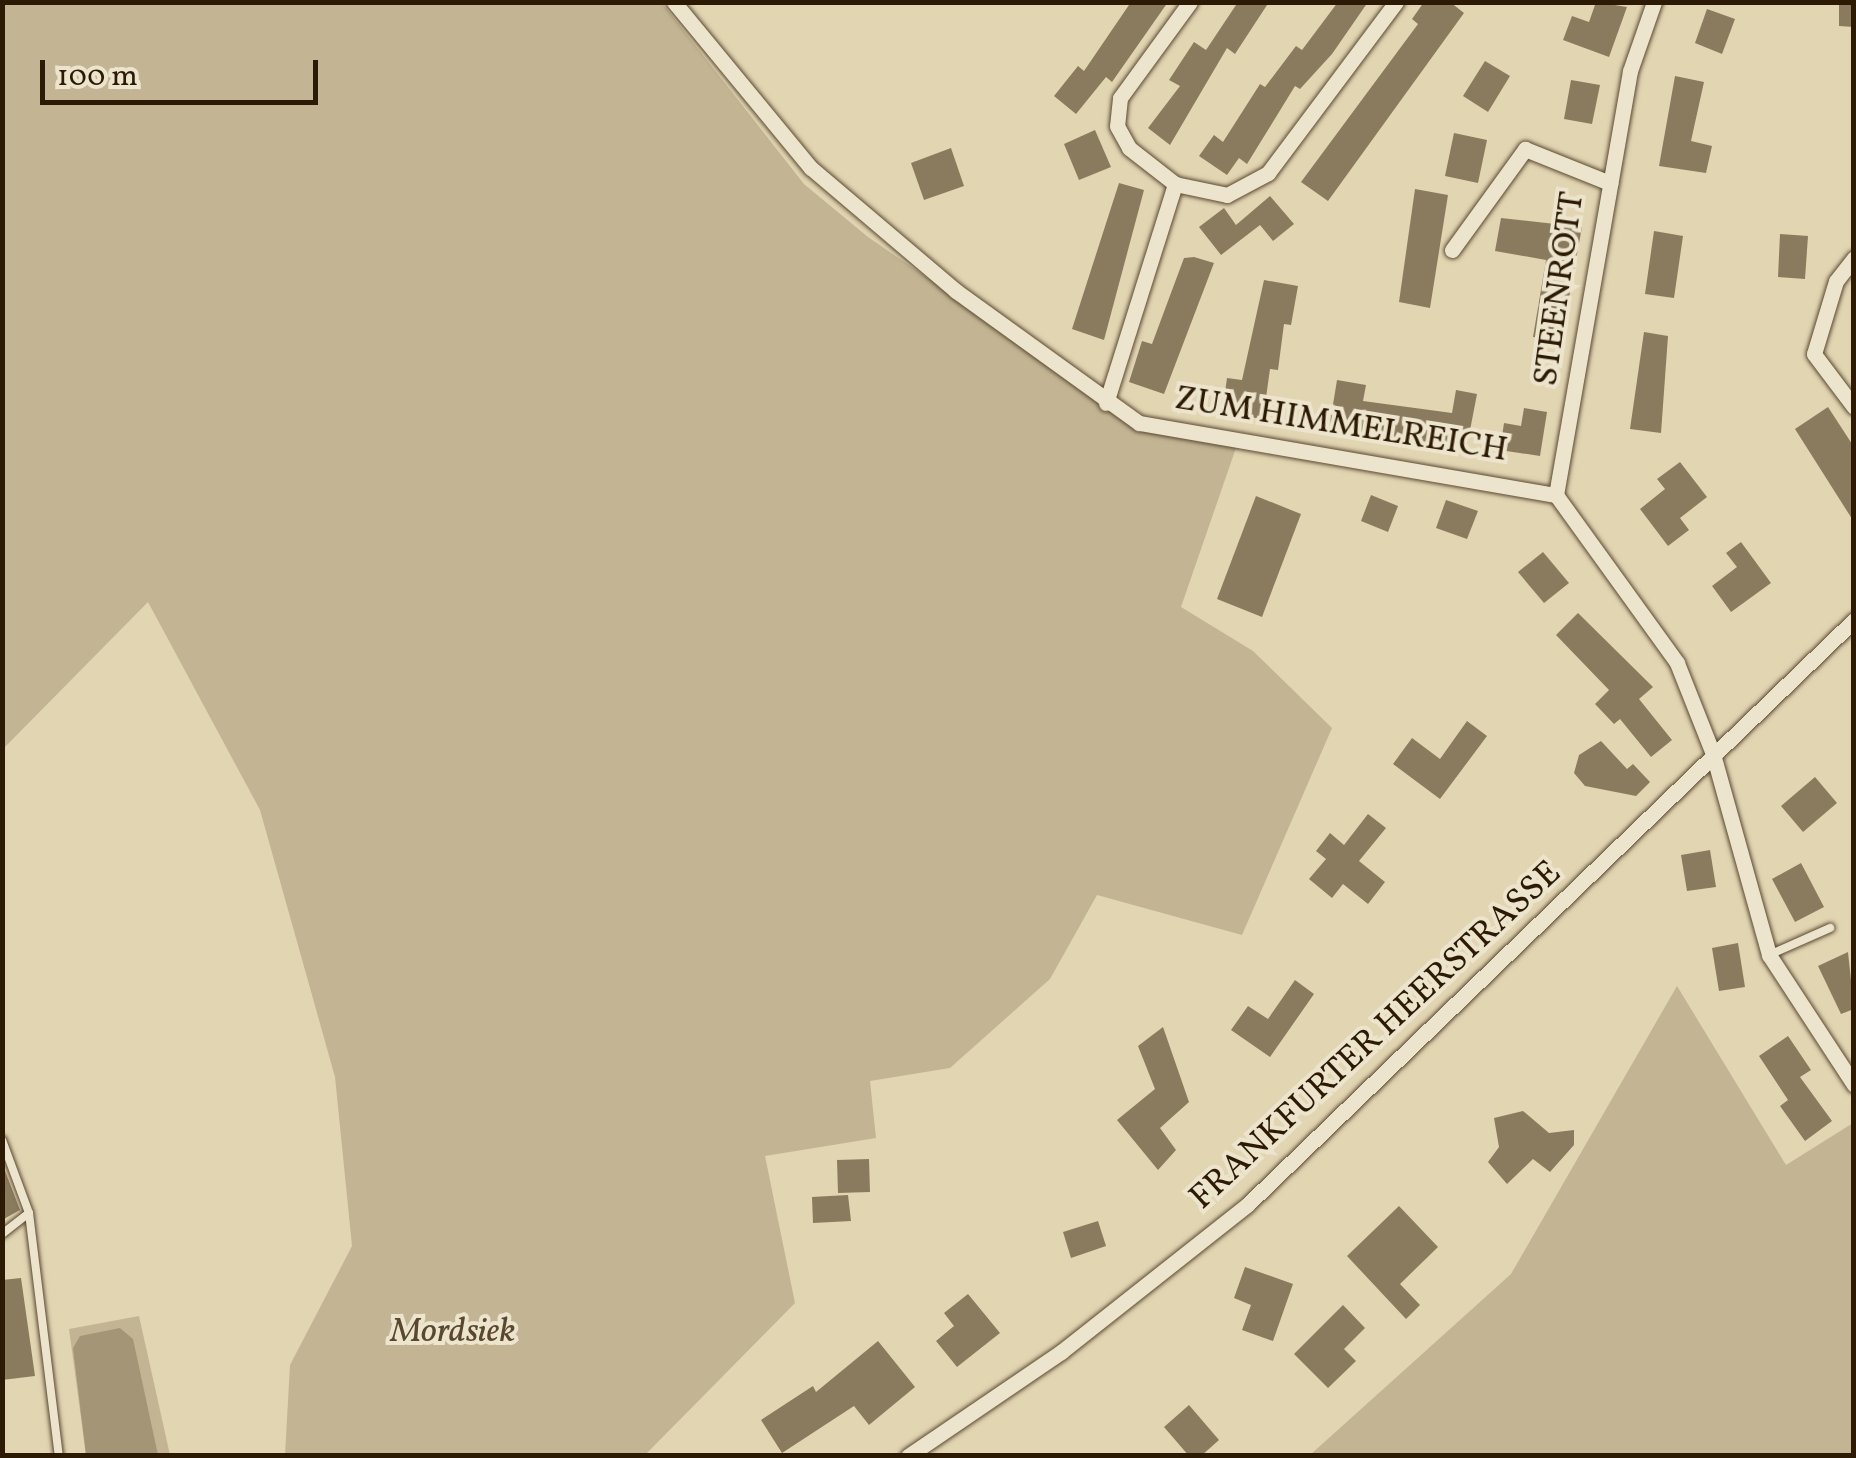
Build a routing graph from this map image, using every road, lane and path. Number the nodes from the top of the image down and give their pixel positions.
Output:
1 (674, 2) edge
2 (1190, 2) edge
3 (1396, 2) edge
4 (1654, 2) edge
5 (1610, 183) junction
6 (1176, 184) junction
7 (1452, 250) dead end
8 (1854, 258) edge
9 (1106, 403) junction
10 (1854, 407) edge
11 (1556, 495) junction
12 (1854, 620) edge
13 (1713, 754) junction
14 (1830, 928) dead end
15 (1769, 954) junction
16 (1854, 1085) edge
17 (2, 1140) edge
18 (29, 1213) junction
19 (2, 1234) edge
20 (59, 1456) edge
21 (908, 1456) edge

1 - 9 street, ZUM HIMMELREICH
2 - 6 street
3 - 6 street
4 - 5 street
5 - 7 street, STEENROTT
5 - 11 street, STEENROTT
6 - 9 street
8 - 10 street
9 - 11 street, ZUM HIMMELREICH
11 - 13 street
12 - 13 street, FRANKFURTER HEERSTRASSE
13 - 15 street
13 - 21 street, FRANKFURTER HEERSTRASSE
14 - 15 lane
15 - 16 street
17 - 18 lane
18 - 19 lane
18 - 20 lane

